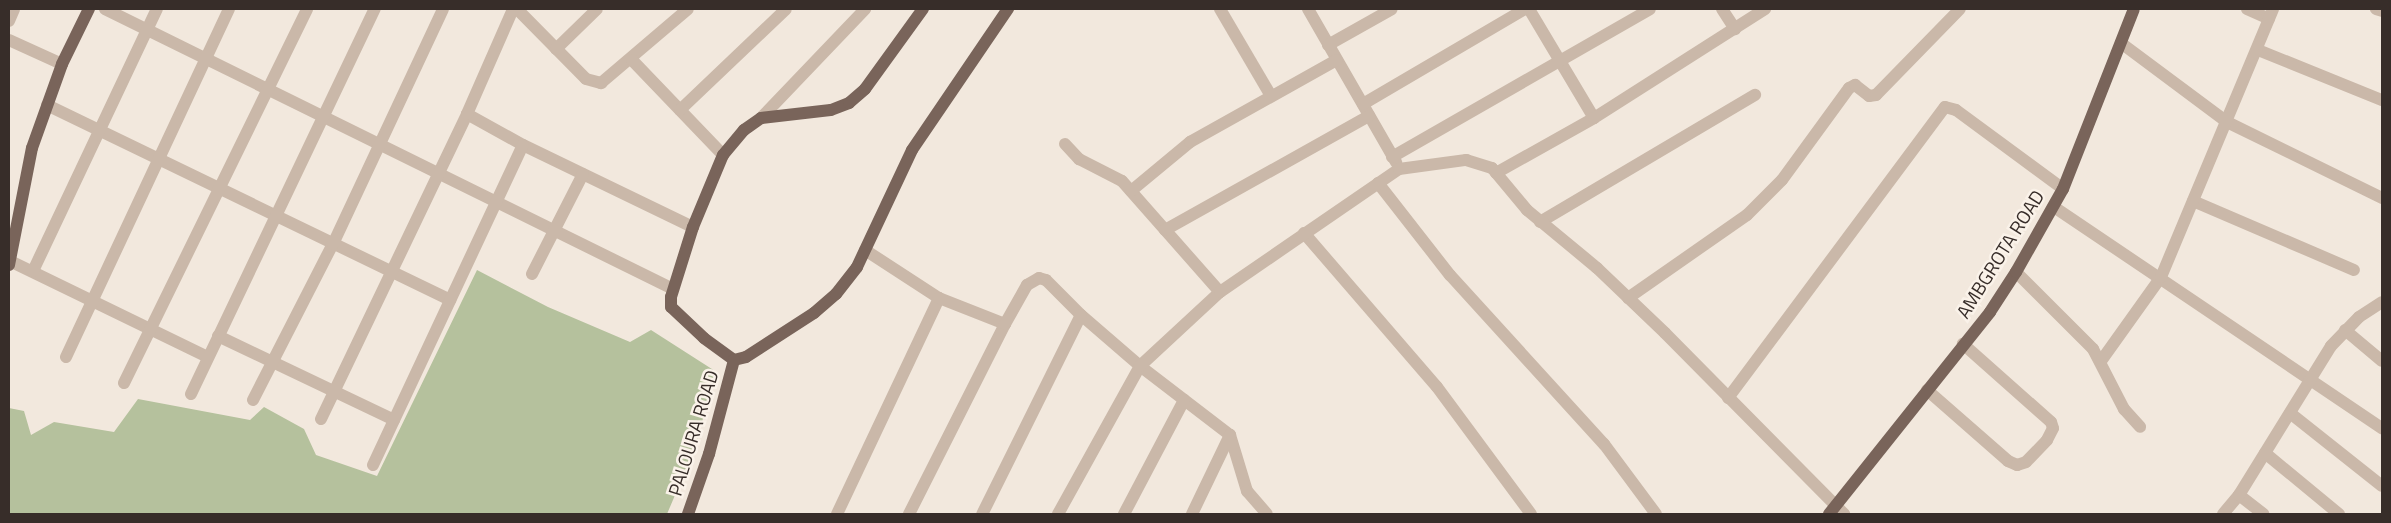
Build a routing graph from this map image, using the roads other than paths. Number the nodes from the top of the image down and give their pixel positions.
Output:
1 (14, 9) edge
2 (89, 9) edge
3 (105, 9) edge
4 (157, 9) edge
5 (230, 9) edge
6 (307, 9) edge
7 (375, 9) edge
8 (443, 9) edge
9 (513, 9) edge
10 (517, 9) edge
11 (597, 9) edge
12 (688, 9) edge
13 (786, 9) edge
14 (865, 9) edge
15 (923, 9) edge
16 (1008, 9) edge
17 (1220, 9) edge
18 (1308, 9) edge
19 (1392, 9) edge
20 (1525, 9) edge
21 (1529, 9) edge
22 (1650, 9) edge
23 (1722, 9) edge
24 (1765, 9) edge
25 (1960, 9) edge
26 (2134, 9) edge
27 (2247, 9) edge
28 (2376, 9) edge
29 (2382, 11) edge
30 (2271, 14) edge
31 (9, 21) edge
32 (147, 29) junction
33 (1735, 29) junction
34 (9, 40) edge
35 (2120, 43) junction
36 (1328, 45) junction
37 (556, 48) junction
38 (2258, 50) junction
39 (206, 59) junction
40 (632, 60) junction
41 (1337, 60) junction
42 (1560, 61) junction
43 (62, 64) junction
44 (267, 89) junction
45 (1755, 95) dead end
46 (1272, 96) junction
47 (2382, 100) edge
48 (1363, 104) junction
49 (47, 105) junction
50 (680, 110) junction
51 (467, 114) junction
52 (324, 116) junction
53 (1370, 116) junction
54 (761, 118) junction
55 (1594, 118) junction
56 (2227, 122) junction
57 (99, 131) junction
58 (380, 144) junction
59 (1065, 144) dead end
60 (523, 145) junction
61 (723, 155) junction
62 (1392, 157) junction
63 (158, 160) junction
64 (1399, 169) junction
65 (437, 173) junction
66 (1496, 173) junction
67 (583, 174) junction
68 (1378, 183) junction
69 (217, 188) junction
70 (2063, 189) junction
71 (1131, 191) junction
72 (2382, 198) edge
73 (2194, 201) junction
74 (496, 202) junction
75 (2054, 207) junction
76 (275, 216) junction
77 (1540, 222) junction
78 (693, 226) junction
79 (554, 230) junction
80 (1166, 230) junction
81 (1304, 234) junction
82 (333, 244) junction
83 (865, 250) junction
84 (9, 263) edge
85 (33, 270) junction
86 (2354, 270) dead end
87 (390, 271) junction
88 (2016, 272) junction
89 (532, 274) dead end
90 (2161, 277) junction
91 (673, 289) junction
92 (1220, 292) junction
93 (939, 298) junction
94 (1628, 298) junction
95 (92, 299) junction
96 (450, 300) junction
97 (2382, 302) edge
98 (1081, 315) junction
99 (1005, 324) junction
100 (150, 329) junction
101 (2345, 330) junction
102 (218, 336) junction
103 (1963, 344) junction
104 (208, 357) junction
105 (66, 358) dead end
106 (734, 360) junction
107 (2101, 361) junction
108 (2382, 361) edge
109 (273, 362) junction
110 (1140, 366) junction
111 (2310, 377) junction
112 (124, 384) dead end
113 (1927, 390) junction
114 (332, 393) junction
115 (191, 394) dead end
116 (1728, 398) junction
117 (253, 400) dead end
118 (1184, 400) junction
119 (2290, 413) junction
120 (321, 419) dead end
121 (394, 420) junction
122 (2140, 427) dead end
123 (2382, 428) edge
124 (1230, 435) junction
125 (2265, 453) junction
126 (373, 464) dead end
127 (2382, 486) edge
128 (2239, 495) junction
129 (1836, 511) edge
130 (2335, 513) edge
131 (688, 514) edge
132 (837, 514) edge
133 (909, 514) edge
134 (982, 514) edge
135 (1058, 514) edge
136 (1124, 514) edge
137 (1192, 514) edge
138 (1266, 514) edge
139 (1531, 514) edge
140 (1656, 514) edge
141 (2223, 514) edge
142 (2264, 514) edge

1 - 31 street
2 - 43 main road
3 - 32 street
4 - 32 street
5 - 39 street
6 - 44 street
7 - 52 street
8 - 58 street
9 - 51 street
10 - 37 street
11 - 37 street
12 - 40 street
13 - 50 street
14 - 54 street
15 - 54 main road
16 - 83 main road
17 - 46 street
18 - 36 street
19 - 36 street
20 - 48 street
21 - 42 street
22 - 42 street
23 - 33 street
24 - 33 street
25 - 94 street
26 - 35 main road, AMBGROTA ROAD
27 - 30 street
28 - 29 street
30 - 38 street
32 - 39 street
32 - 57 street
33 - 55 street
34 - 43 street
35 - 56 street
35 - 70 main road, AMBGROTA ROAD
36 - 41 street
37 - 40 street
38 - 47 street
38 - 56 street
39 - 44 street
39 - 63 street
40 - 50 street
41 - 46 street
41 - 48 street
42 - 55 street
42 - 62 street
43 - 49 main road
44 - 52 street
44 - 69 street
45 - 77 street
46 - 71 street
48 - 53 street
49 - 57 street
49 - 84 main road
50 - 61 street
51 - 60 street
51 - 65 street
52 - 58 street
52 - 76 street
53 - 62 street
53 - 80 street
54 - 61 main road, PALOURA ROAD
55 - 66 street
56 - 72 street
56 - 73 street
57 - 63 street
57 - 85 street
58 - 65 street
58 - 82 street
59 - 71 street
60 - 67 street
60 - 74 street
61 - 78 main road, PALOURA ROAD
62 - 64 street
63 - 69 street
63 - 95 street
64 - 66 street
64 - 68 street
65 - 74 street
65 - 87 street
66 - 77 street
67 - 78 street
67 - 79 street
68 - 81 street
68 - 140 street
69 - 76 street
69 - 100 street
70 - 75 main road, AMBGROTA ROAD
70 - 116 street
71 - 80 street
73 - 86 street
73 - 90 street
74 - 79 street
74 - 96 street
75 - 88 main road, AMBGROTA ROAD
75 - 90 street
76 - 82 street
76 - 102 street
77 - 94 street
78 - 91 main road, PALOURA ROAD
79 - 89 street
79 - 91 street
80 - 92 street
81 - 92 street
81 - 139 street
82 - 87 street
82 - 109 street
83 - 93 street
83 - 106 main road
84 - 85 street
85 - 95 street
87 - 96 street
87 - 114 street
88 - 103 main road, AMBGROTA ROAD
88 - 107 street
90 - 107 street
90 - 111 street
91 - 106 main road, PALOURA ROAD
92 - 110 street
93 - 99 street
93 - 132 street
94 - 116 street
95 - 100 street
95 - 105 street
96 - 121 street
97 - 101 street
98 - 99 street
98 - 110 street
98 - 134 street
99 - 133 street
100 - 104 street
100 - 112 street
101 - 108 street
101 - 111 street
102 - 104 street
102 - 109 street
103 - 113 main road, AMBGROTA ROAD
103 - 113 street
104 - 115 street
106 - 131 main road, PALOURA ROAD
107 - 122 street
109 - 114 street
109 - 117 street
110 - 118 street
110 - 135 street
111 - 119 street
111 - 123 street
113 - 129 main road, AMBGROTA ROAD
114 - 120 street
114 - 121 street
116 - 129 street
118 - 124 street
118 - 136 street
119 - 125 street
119 - 127 street
121 - 126 street
124 - 137 street
124 - 138 street
125 - 128 street
125 - 130 street
128 - 141 street
128 - 142 street

